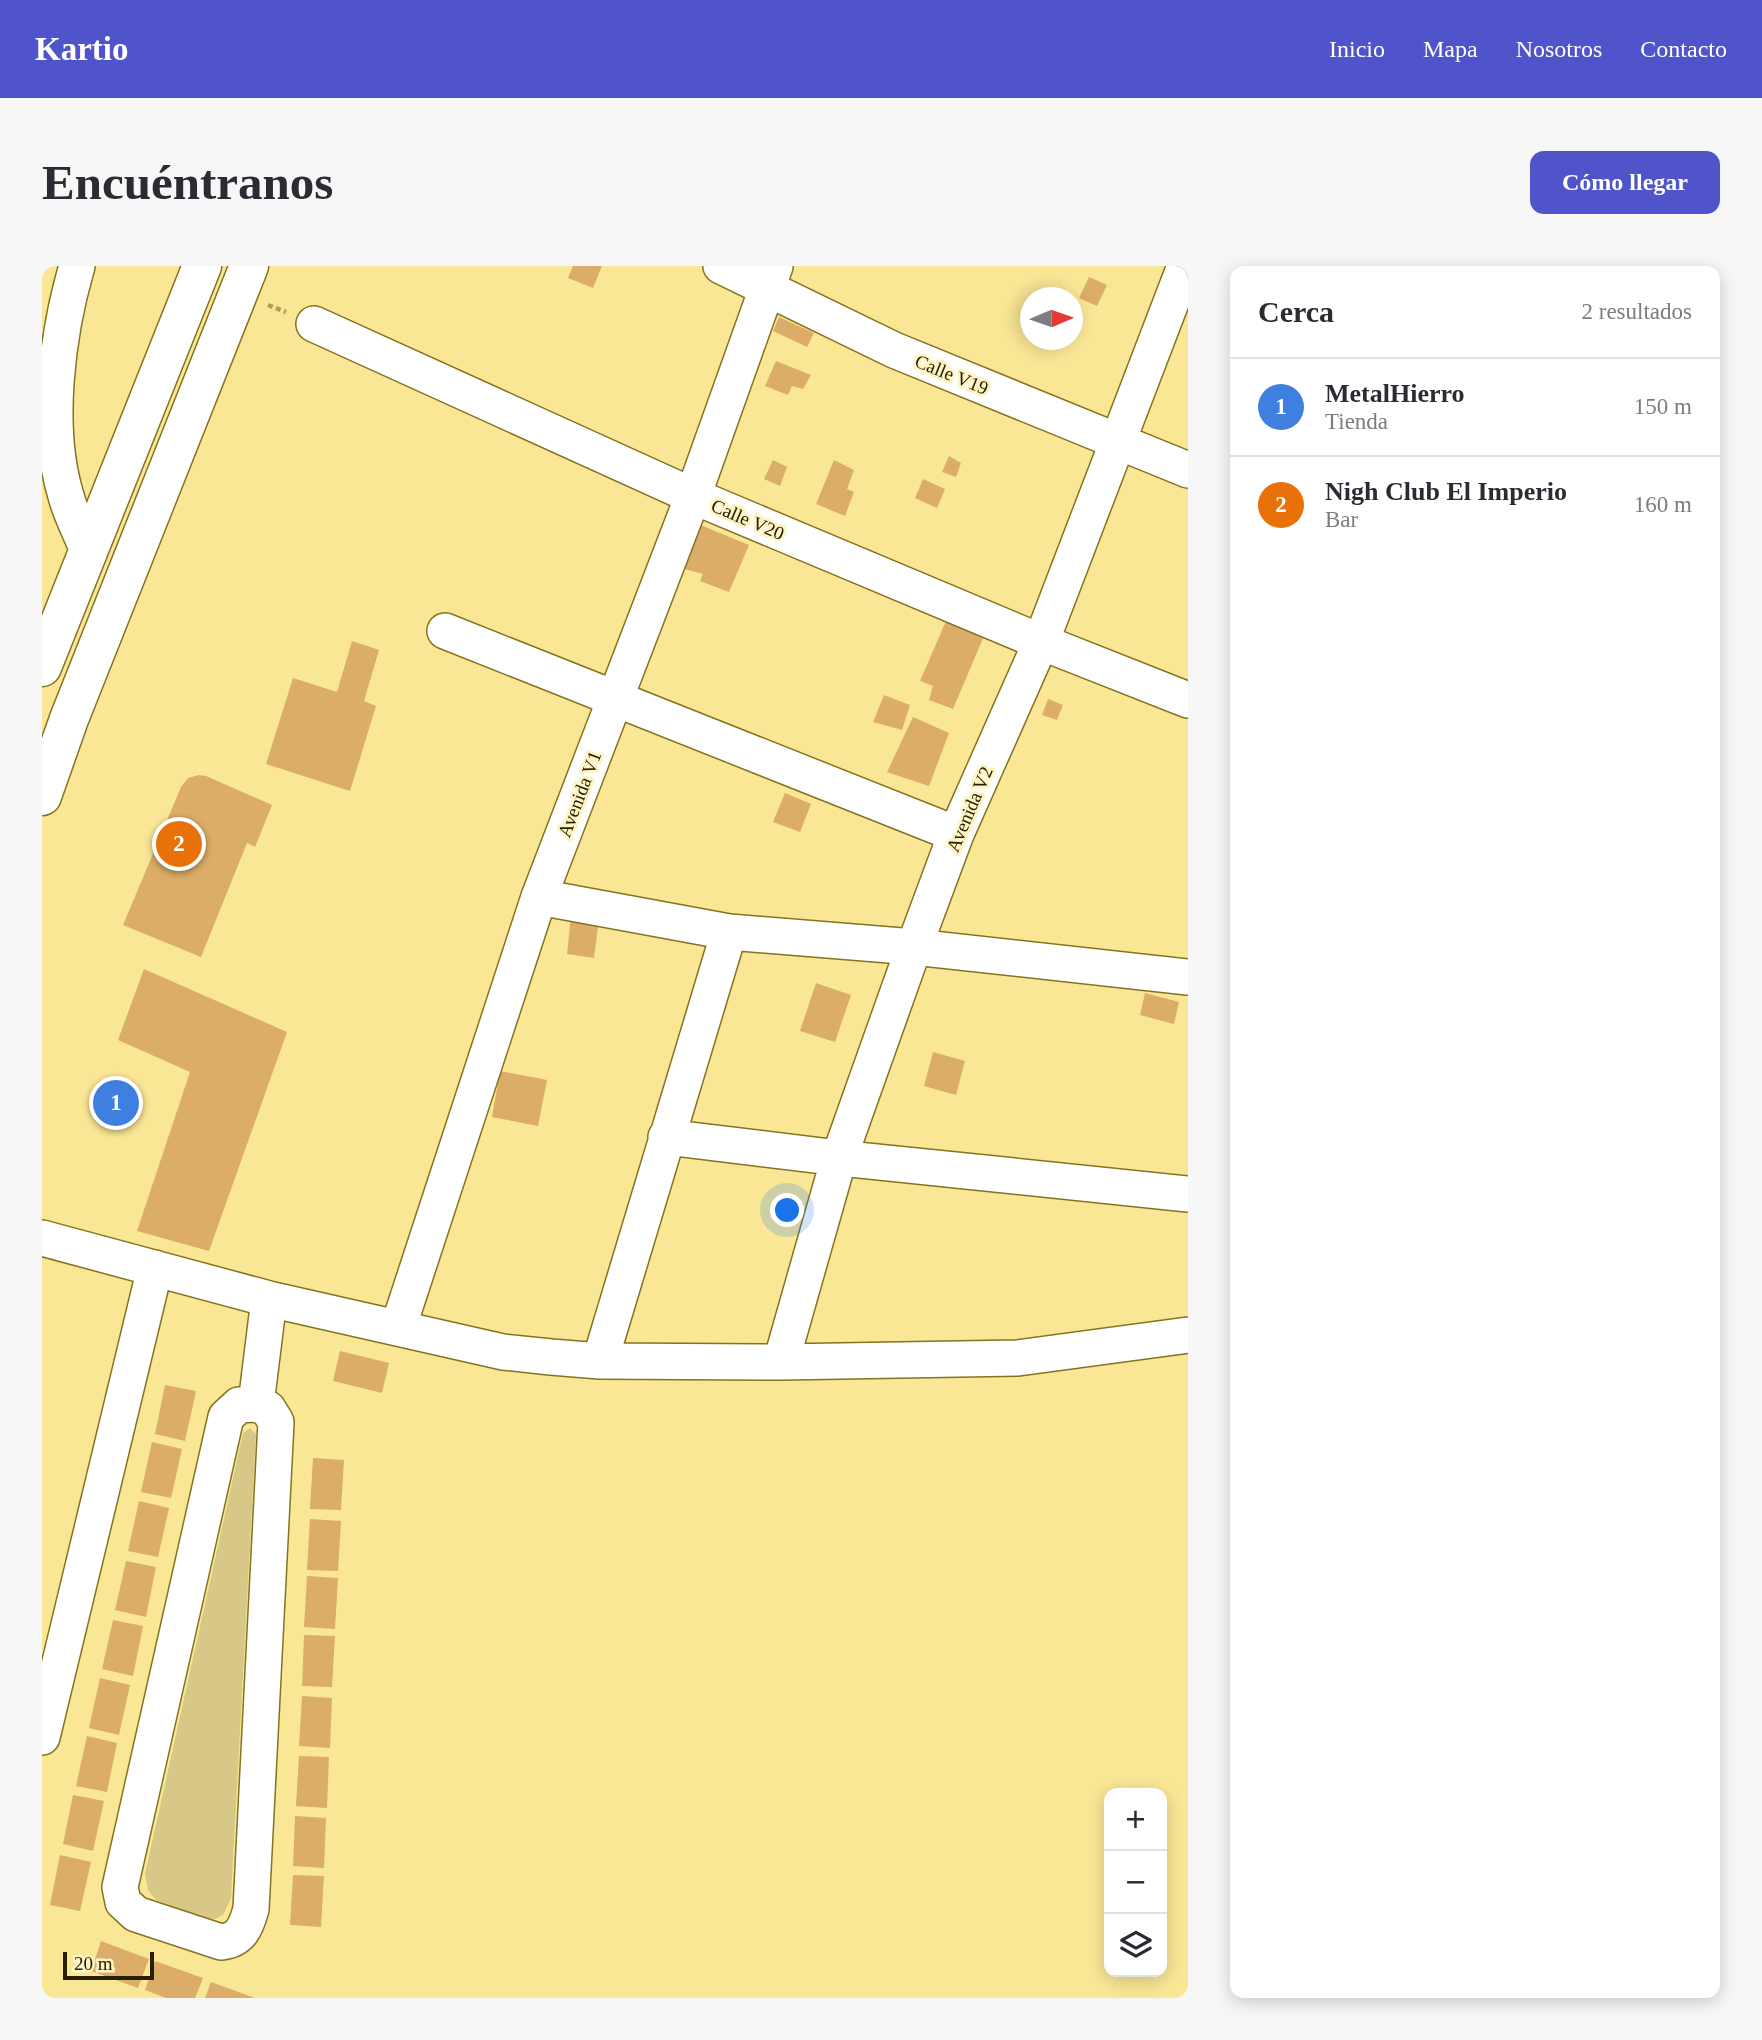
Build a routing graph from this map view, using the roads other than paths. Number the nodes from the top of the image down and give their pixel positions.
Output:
1 (77, 266) edge
2 (202, 266) edge
3 (721, 266) edge
4 (1185, 266) edge
5 (771, 277) edge
6 (244, 279) edge
7 (314, 324) road end
8 (1119, 442) junction
9 (1188, 470) edge
10 (693, 496) junction
11 (88, 551) junction
12 (445, 631) dead end
13 (1041, 642) junction
14 (42, 667) edge
15 (615, 700) junction
16 (1188, 701) edge
17 (42, 796) edge
18 (956, 834) junction
19 (539, 897) junction
20 (729, 932) junction
21 (914, 947) junction
22 (1188, 977) edge
23 (666, 1138) junction
24 (839, 1158) junction
25 (1188, 1194) edge
26 (42, 1238) edge
27 (155, 1268) junction
28 (269, 1299) junction
29 (398, 1328) junction
30 (1188, 1335) edge
31 (600, 1361) junction
32 (782, 1362) junction
33 (256, 1404) junction
34 (42, 1737) edge

1 - 11 street
2 - 11 main road
3 - 5 street, Calle V19
4 - 8 street, Avenida V2
5 - 8 street, Calle V19
5 - 10 street, Avenida V1
6 - 17 main road
7 - 10 street, Calle V20
8 - 9 street, Calle V19
8 - 13 street, Avenida V2
10 - 13 street, Calle V20
10 - 15 street, Avenida V1
11 - 14 main road
12 - 15 street
13 - 16 street, Calle V20
13 - 18 street, Avenida V2
15 - 18 street
15 - 19 street, Avenida V1
18 - 21 street, Avenida V2
19 - 20 street
19 - 29 street, Avenida V1
20 - 21 street
20 - 23 street
21 - 22 street
21 - 24 street, Avenida V2
23 - 24 street
23 - 31 street
24 - 25 street
24 - 32 street, Avenida V2
26 - 27 street
27 - 28 street
27 - 34 street
28 - 29 street
28 - 33 street
29 - 31 street
30 - 32 street
31 - 32 street
33 - 33 street

